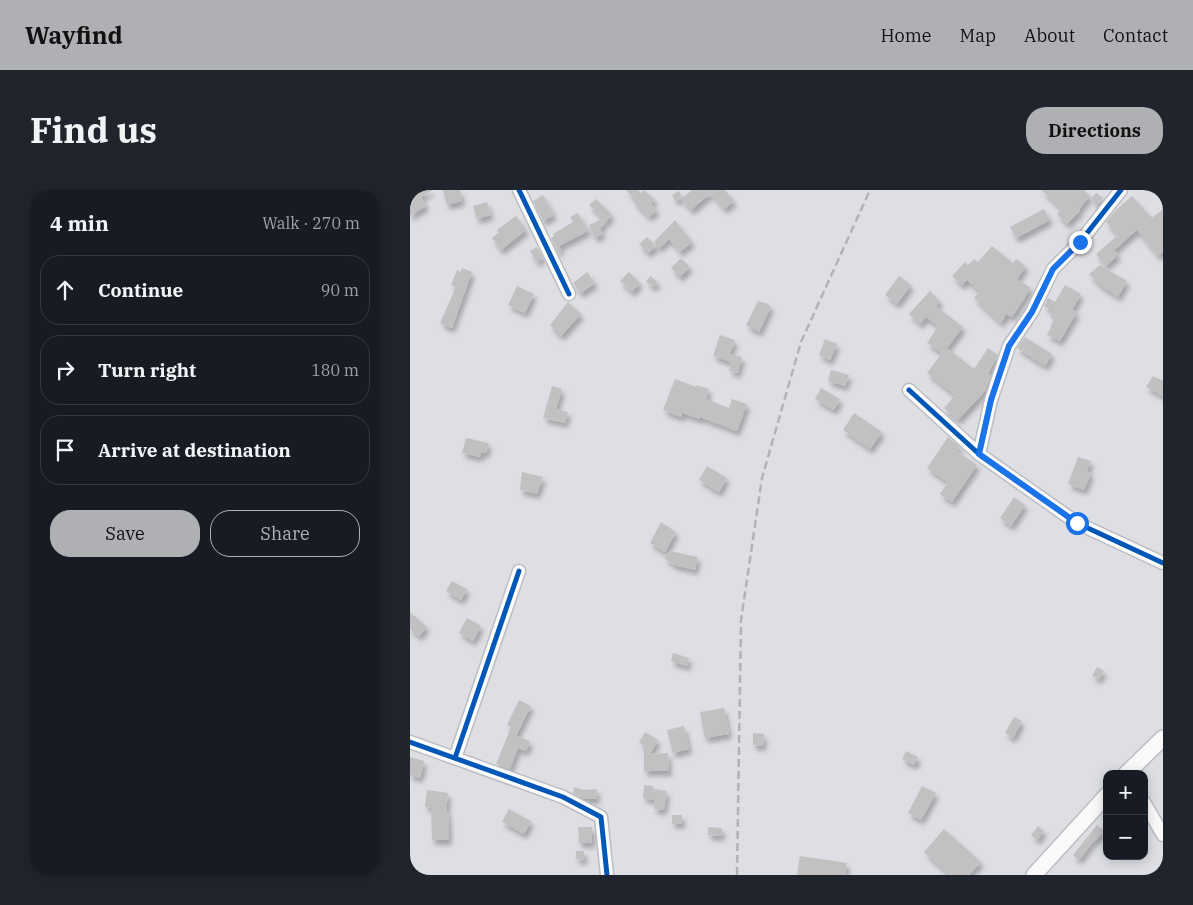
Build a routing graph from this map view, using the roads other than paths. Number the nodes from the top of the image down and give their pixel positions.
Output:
1 (1121, 190) edge
2 (523, 192) edge
3 (569, 294) dead end
4 (909, 390) dead end
5 (979, 454) junction
6 (1163, 563) edge
7 (519, 571) dead end
8 (1163, 738) edge
9 (410, 742) edge
10 (455, 758) junction
11 (1130, 770) edge
12 (1103, 799) edge
13 (1148, 809) edge
14 (1163, 835) edge
15 (607, 875) edge
16 (1034, 875) edge

1 - 5 street
2 - 3 street
4 - 5 street
5 - 6 street
7 - 10 street
8 - 11 main road
9 - 10 street
10 - 15 street
12 - 16 main road
13 - 14 street

